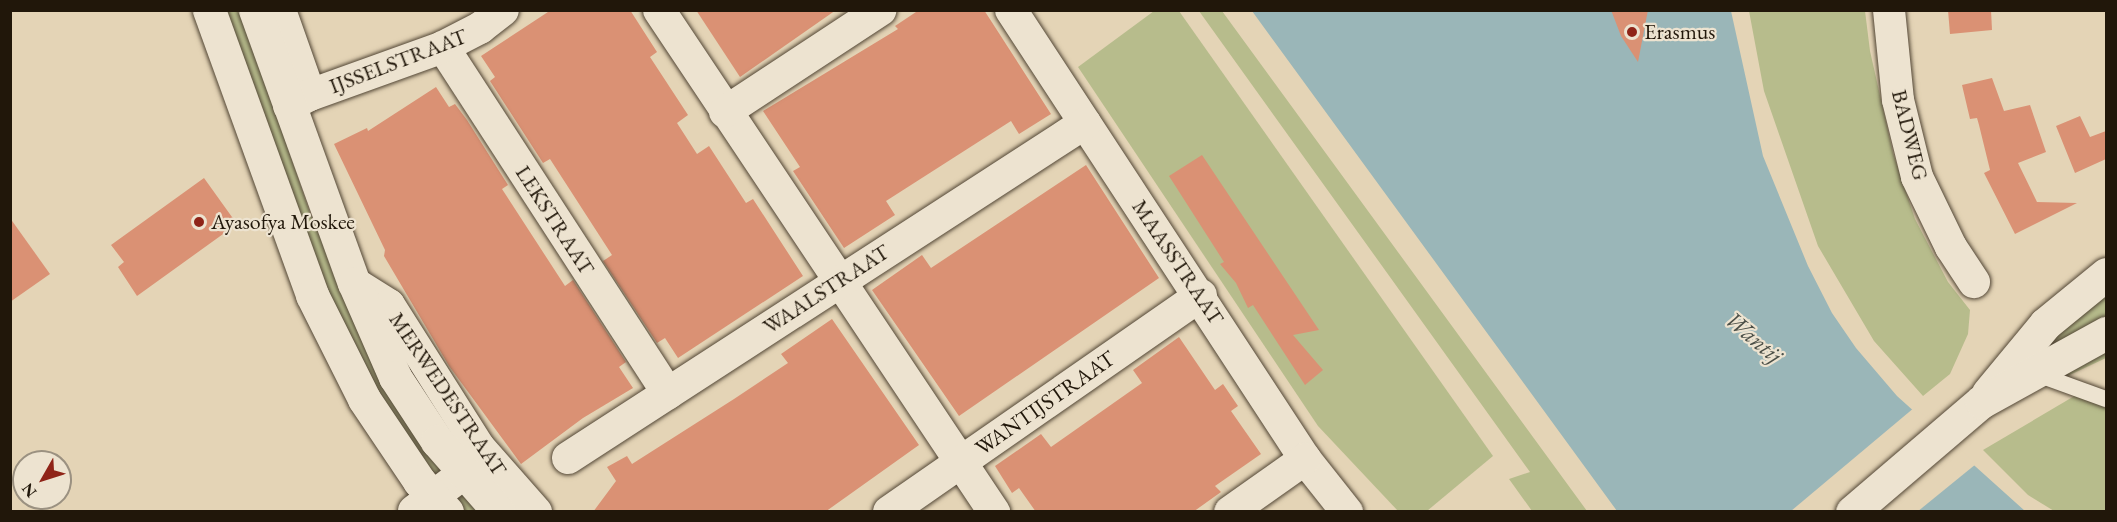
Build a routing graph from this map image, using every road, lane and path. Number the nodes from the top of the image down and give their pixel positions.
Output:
1 (208, 10) edge
2 (255, 10) edge
3 (280, 10) edge
4 (503, 10) edge
5 (659, 10) edge
6 (880, 10) edge
7 (1011, 10) edge
8 (1889, 10) edge
9 (443, 47) junction
10 (300, 100) junction
11 (725, 112) junction
12 (1085, 123) junction
13 (2106, 274) edge
14 (837, 281) junction
15 (1974, 282) dead end
16 (354, 283) junction
17 (1201, 295) junction
18 (2106, 333) edge
19 (2034, 373) junction
20 (668, 393) junction
21 (2106, 399) edge
22 (1981, 402) junction
23 (568, 458) dead end
24 (1305, 459) junction
25 (959, 462) junction
26 (464, 473) junction
27 (427, 507) edge
28 (499, 512) edge
29 (536, 512) edge
30 (889, 512) edge
31 (994, 512) edge
32 (1230, 512) edge
33 (1347, 512) edge
34 (1852, 512) edge

1 - 27 main road
2 - 10 main road, MERWEDESTRAAT
3 - 10 street, MERWEDESTRAAT
4 - 9 street, IJSSELSTRAAT
5 - 11 street
6 - 11 street
7 - 12 street, MAASSTRAAT
8 - 15 street, BADWEG
9 - 10 street, IJSSELSTRAAT
9 - 20 street, LEKSTRAAT
10 - 16 main road, MERWEDESTRAAT
11 - 14 street
12 - 14 street, WAALSTRAAT
12 - 17 street, MAASSTRAAT
13 - 22 main road
14 - 20 street, WAALSTRAAT
14 - 25 street
16 - 26 main road, MERWEDESTRAAT
16 - 29 street, MERWEDESTRAAT
17 - 24 street, MAASSTRAAT
17 - 25 street, WANTIJSTRAAT
18 - 19 main road
19 - 21 lane
19 - 22 main road
20 - 23 street, WAALSTRAAT
22 - 34 main road
24 - 32 street
24 - 33 street, MAASSTRAAT
25 - 30 street, WANTIJSTRAAT
25 - 31 street
26 - 27 street
26 - 28 main road, MERWEDESTRAAT

